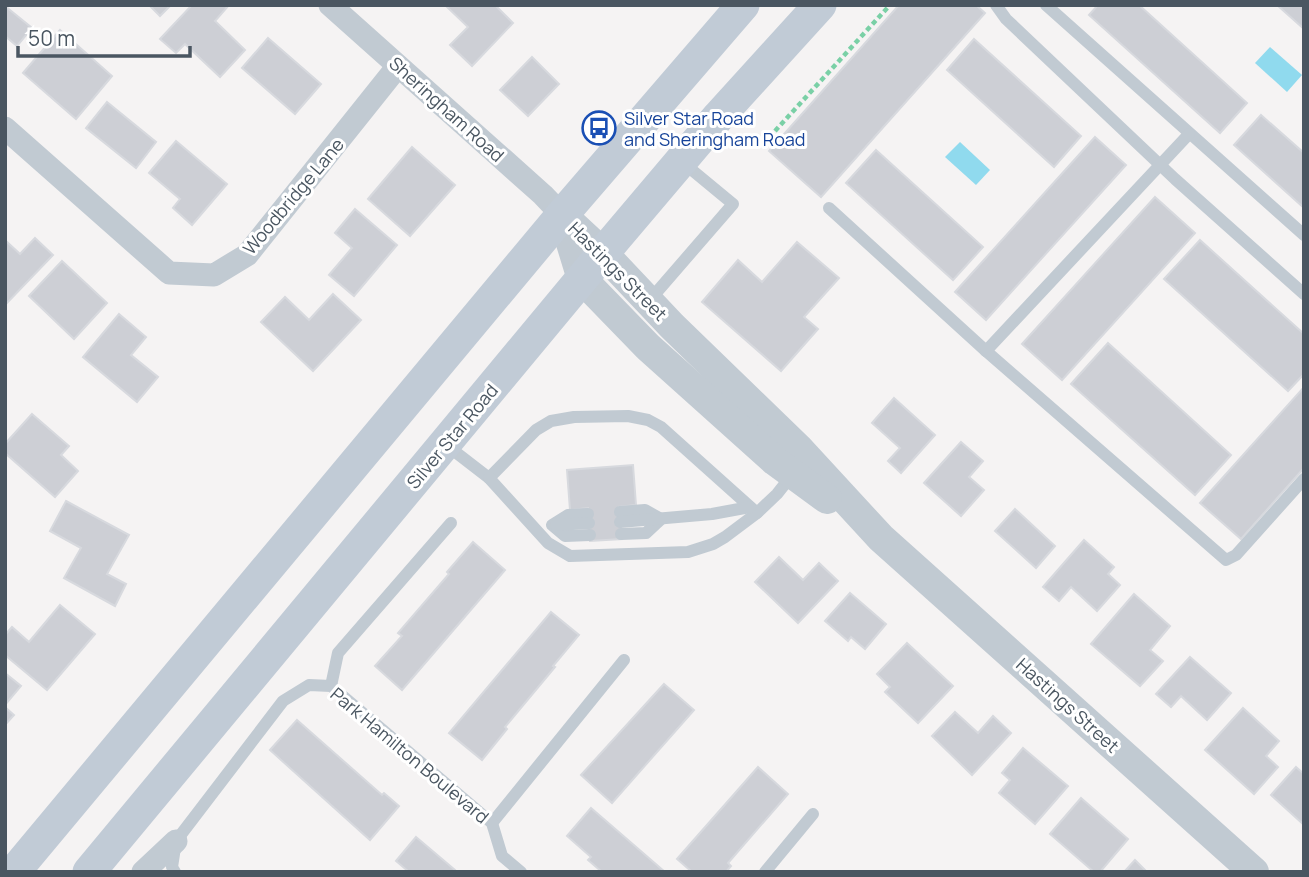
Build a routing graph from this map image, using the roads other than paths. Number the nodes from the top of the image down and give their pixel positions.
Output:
1 (330, 5) edge
2 (743, 5) edge
3 (820, 5) edge
4 (996, 5) edge
5 (1046, 5) edge
6 (398, 66) junction
7 (5, 128) edge
8 (1189, 134) junction
9 (681, 161) junction
10 (1161, 165) junction
11 (829, 208) dead end
12 (562, 215) junction
13 (1304, 235) edge
14 (603, 253) junction
15 (582, 279) junction
16 (1304, 295) edge
17 (649, 301) junction
18 (986, 351) junction
19 (445, 443) junction
20 (793, 474) junction
21 (489, 478) junction
22 (1304, 479) edge
23 (753, 510) junction
24 (451, 523) dead end
25 (620, 523) dead end
26 (531, 524) junction
27 (589, 524) dead end
28 (881, 538) junction
29 (624, 660) dead end
30 (331, 686) junction
31 (99, 769) junction
32 (813, 814) dead end
33 (492, 823) junction
34 (176, 841) junction
35 (14, 872) edge
36 (42, 872) edge
37 (89, 872) edge
38 (144, 872) edge
39 (175, 872) edge
40 (521, 872) edge
41 (765, 872) edge
42 (1254, 872) edge

1 - 6 street, Sheringham Road
2 - 12 main road
3 - 9 main road, Silver Star Road
4 - 10 lane
5 - 8 lane
6 - 7 street, Woodbridge Lane
6 - 12 street, Sheringham Road
8 - 10 lane
8 - 13 lane
9 - 14 main road, Silver Star Road
9 - 17 lane
10 - 16 lane
10 - 18 lane
11 - 18 lane
12 - 14 street, Hastings Street
12 - 15 street, Hastings Street
12 - 31 main road
14 - 15 main road, Silver Star Road
14 - 17 street, Hastings Street
15 - 19 main road, Silver Star Road
15 - 20 street, Hastings Street
17 - 28 street, Hastings Street
18 - 22 lane
19 - 21 lane
19 - 37 main road, Silver Star Road
20 - 23 lane
20 - 28 street, Hastings Street
21 - 23 lane
21 - 26 lane
23 - 25 lane
23 - 26 lane
24 - 30 lane
26 - 27 lane
28 - 42 street, Hastings Street
29 - 33 lane
30 - 33 lane, Park Hamilton Boulevard
30 - 34 lane, Park Hamilton Boulevard
31 - 35 main road
31 - 36 main road
32 - 41 lane
33 - 40 lane, Park Hamilton Boulevard
34 - 38 street, Park Hamilton Boulevard
34 - 39 lane

